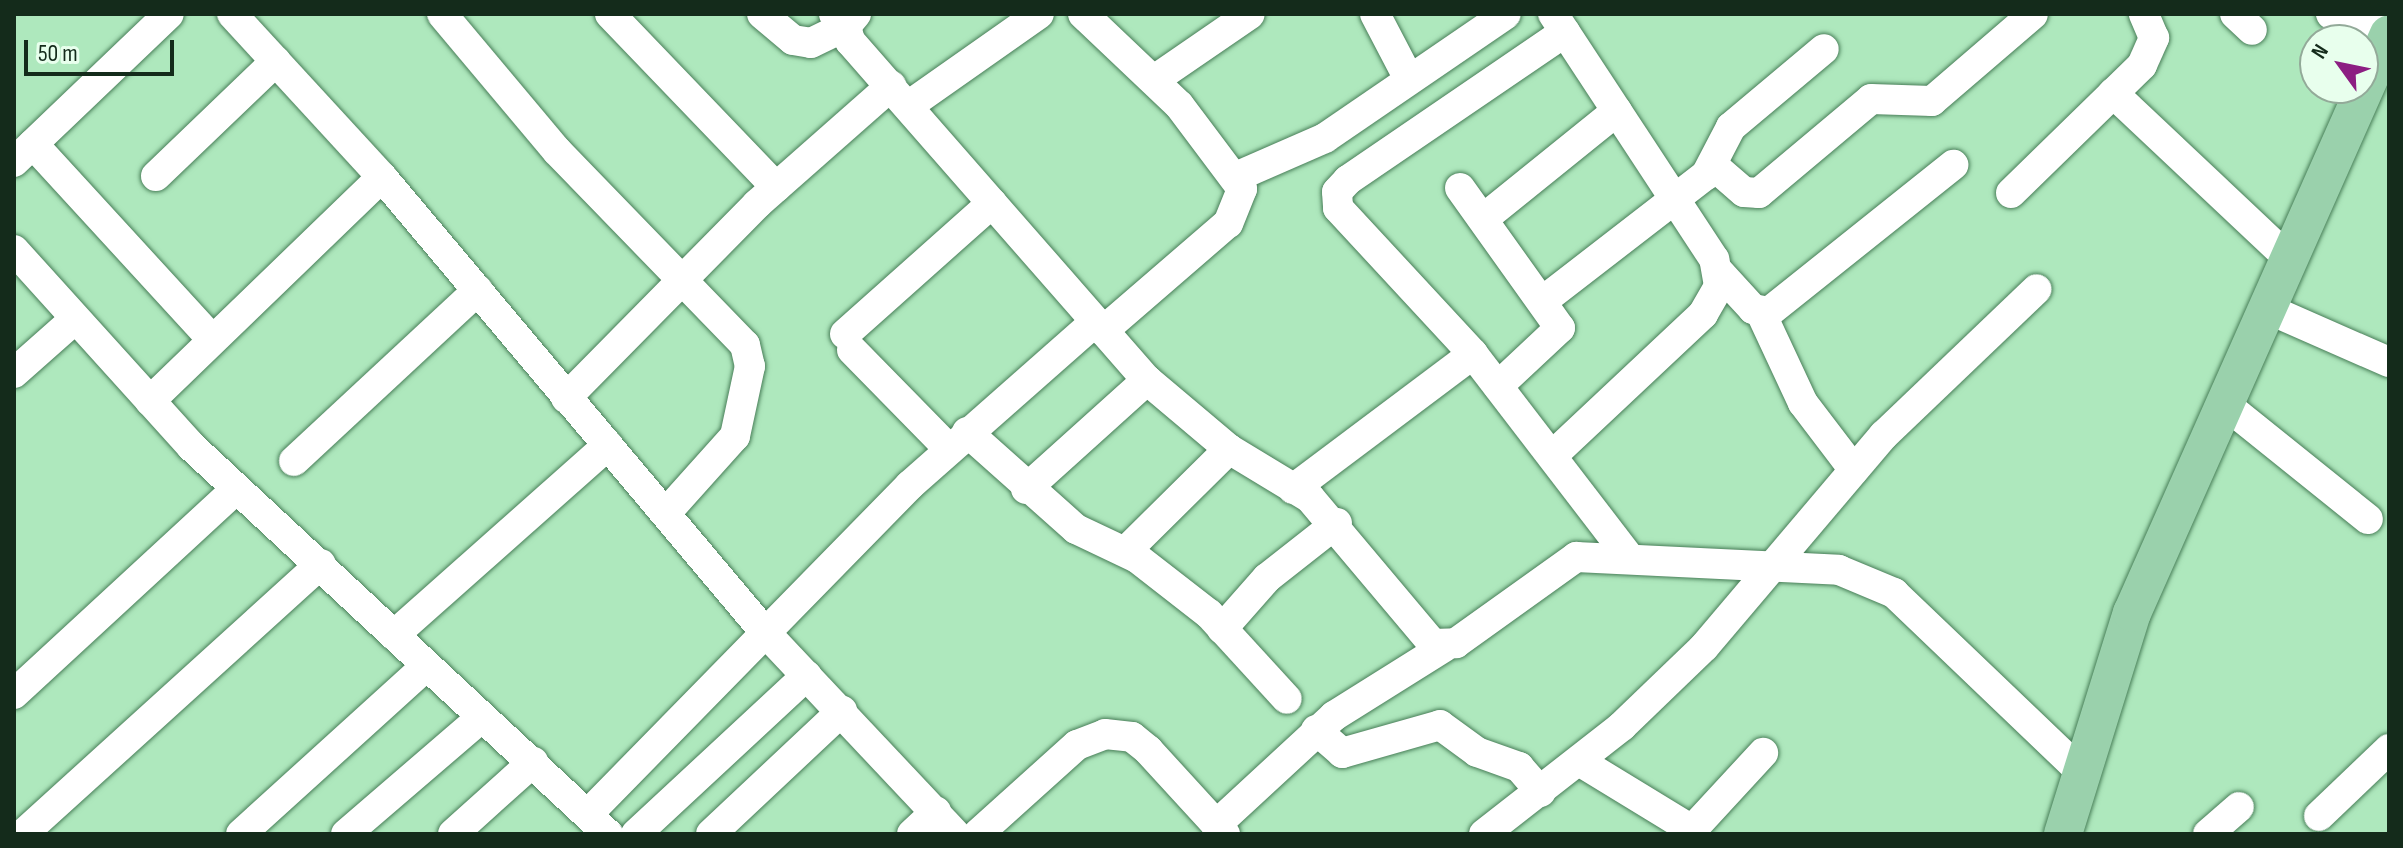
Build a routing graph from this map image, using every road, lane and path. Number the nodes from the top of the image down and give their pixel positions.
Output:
1 (169, 14) edge
2 (232, 14) edge
3 (442, 14) edge
4 (610, 14) edge
5 (762, 14) edge
6 (1039, 14) edge
7 (1083, 14) edge
8 (1250, 14) edge
9 (1375, 14) edge
10 (1506, 14) edge
11 (2033, 14) edge
12 (2144, 14) edge
13 (2331, 14) edge
14 (846, 18) edge
15 (1559, 23) edge
16 (2389, 33) edge
17 (1824, 49) dead end
18 (276, 61) junction
19 (1409, 79) junction
20 (1154, 80) junction
21 (2113, 93) junction
22 (899, 96) junction
23 (1617, 111) junction
24 (24, 153) edge
25 (1953, 165) dead end
26 (1715, 167) junction
27 (156, 176) dead end
28 (1238, 176) junction
29 (382, 177) junction
30 (776, 187) junction
31 (1460, 188) dead end
32 (2011, 193) dead end
33 (1676, 200) junction
34 (992, 203) junction
35 (1483, 219) junction
36 (14, 250) edge
37 (2290, 260) junction
38 (1719, 272) junction
39 (679, 280) junction
40 (2037, 289) dead end
41 (478, 290) junction
42 (1544, 300) junction
43 (2268, 309) junction
44 (1761, 313) junction
45 (75, 319) junction
46 (1099, 327) junction
47 (209, 336) junction
48 (1473, 354) junction
49 (2386, 356) edge
50 (14, 373) edge
51 (1147, 380) junction
52 (1498, 386) junction
53 (566, 398) junction
54 (150, 401) junction
55 (2226, 405) junction
56 (958, 440) junction
57 (608, 445) junction
58 (1229, 449) junction
59 (1553, 455) junction
60 (294, 461) dead end
61 (1854, 470) junction
62 (236, 489) junction
63 (1026, 489) junction
64 (1293, 489) junction
65 (666, 513) junction
66 (2368, 519) dead end
67 (1337, 523) junction
68 (1126, 551) junction
69 (1627, 555) junction
70 (321, 564) junction
71 (1772, 565) junction
72 (1222, 629) junction
73 (763, 630) junction
74 (394, 635) junction
75 (1444, 647) junction
76 (425, 667) junction
77 (807, 675) junction
78 (14, 694) edge
79 (1287, 699) dead end
80 (842, 711) junction
81 (482, 717) junction
82 (1316, 730) junction
83 (2389, 749) edge
84 (1763, 753) dead end
85 (1579, 761) junction
86 (533, 762) junction
87 (2080, 771) junction
88 (1541, 792) junction
89 (2239, 807) dead end
90 (2319, 816) dead end
91 (946, 823) edge
92 (598, 824) edge
93 (1220, 830) edge
94 (23, 834) edge
95 (241, 834) edge
96 (346, 834) edge
97 (453, 834) edge
98 (636, 834) edge
99 (711, 834) edge
100 (912, 834) edge
101 (978, 834) edge
102 (1484, 834) edge
103 (2063, 834) edge
104 (2208, 834) edge

1 - 24 street
2 - 18 street
3 - 39 street
4 - 30 street
5 - 14 street
6 - 22 street
7 - 20 street
8 - 20 street
9 - 19 street
10 - 19 street
11 - 26 street
12 - 21 street
13 - 16 street
14 - 22 street
15 - 23 street
15 - 48 street
16 - 37 main road
17 - 26 street
18 - 27 street
18 - 29 street
19 - 28 street
20 - 28 street
21 - 32 street
21 - 37 street
22 - 30 street
22 - 34 street
23 - 33 street
23 - 35 street
24 - 47 street
25 - 44 street
26 - 33 street
28 - 46 street
29 - 41 street
29 - 47 street
30 - 39 street
31 - 35 street
33 - 38 street
33 - 42 street
34 - 46 street
34 - 56 street
35 - 42 street
36 - 45 street
37 - 43 main road
38 - 44 street
38 - 59 street
39 - 53 street
39 - 65 street
40 - 61 street
41 - 53 street
41 - 60 street
42 - 52 street
43 - 49 street
43 - 55 main road
44 - 61 street
45 - 50 street
45 - 54 street
46 - 51 street
46 - 56 street
47 - 54 street
48 - 52 street
48 - 64 street
51 - 58 street
51 - 63 street
52 - 59 street
53 - 57 street
54 - 62 street
55 - 66 street
55 - 87 main road
56 - 63 street
56 - 73 street
57 - 65 street
57 - 74 street
58 - 64 street
58 - 68 street
59 - 69 street
61 - 71 street
62 - 70 street
62 - 78 street
63 - 68 street
64 - 67 street
65 - 73 street
67 - 72 street
67 - 75 street
68 - 72 street
69 - 71 street
69 - 75 street
70 - 74 street
70 - 94 street
71 - 85 street
71 - 87 street
72 - 79 street
73 - 77 street
73 - 92 street
74 - 76 street
75 - 82 street
76 - 81 street
76 - 95 street
77 - 80 street
77 - 98 street
80 - 91 street
80 - 99 street
81 - 86 street
81 - 96 street
82 - 88 street
82 - 93 street
83 - 90 street
84 - 85 street
85 - 88 street
86 - 92 street
86 - 97 street
87 - 103 main road
88 - 102 street
89 - 104 street
91 - 100 street
93 - 101 street

